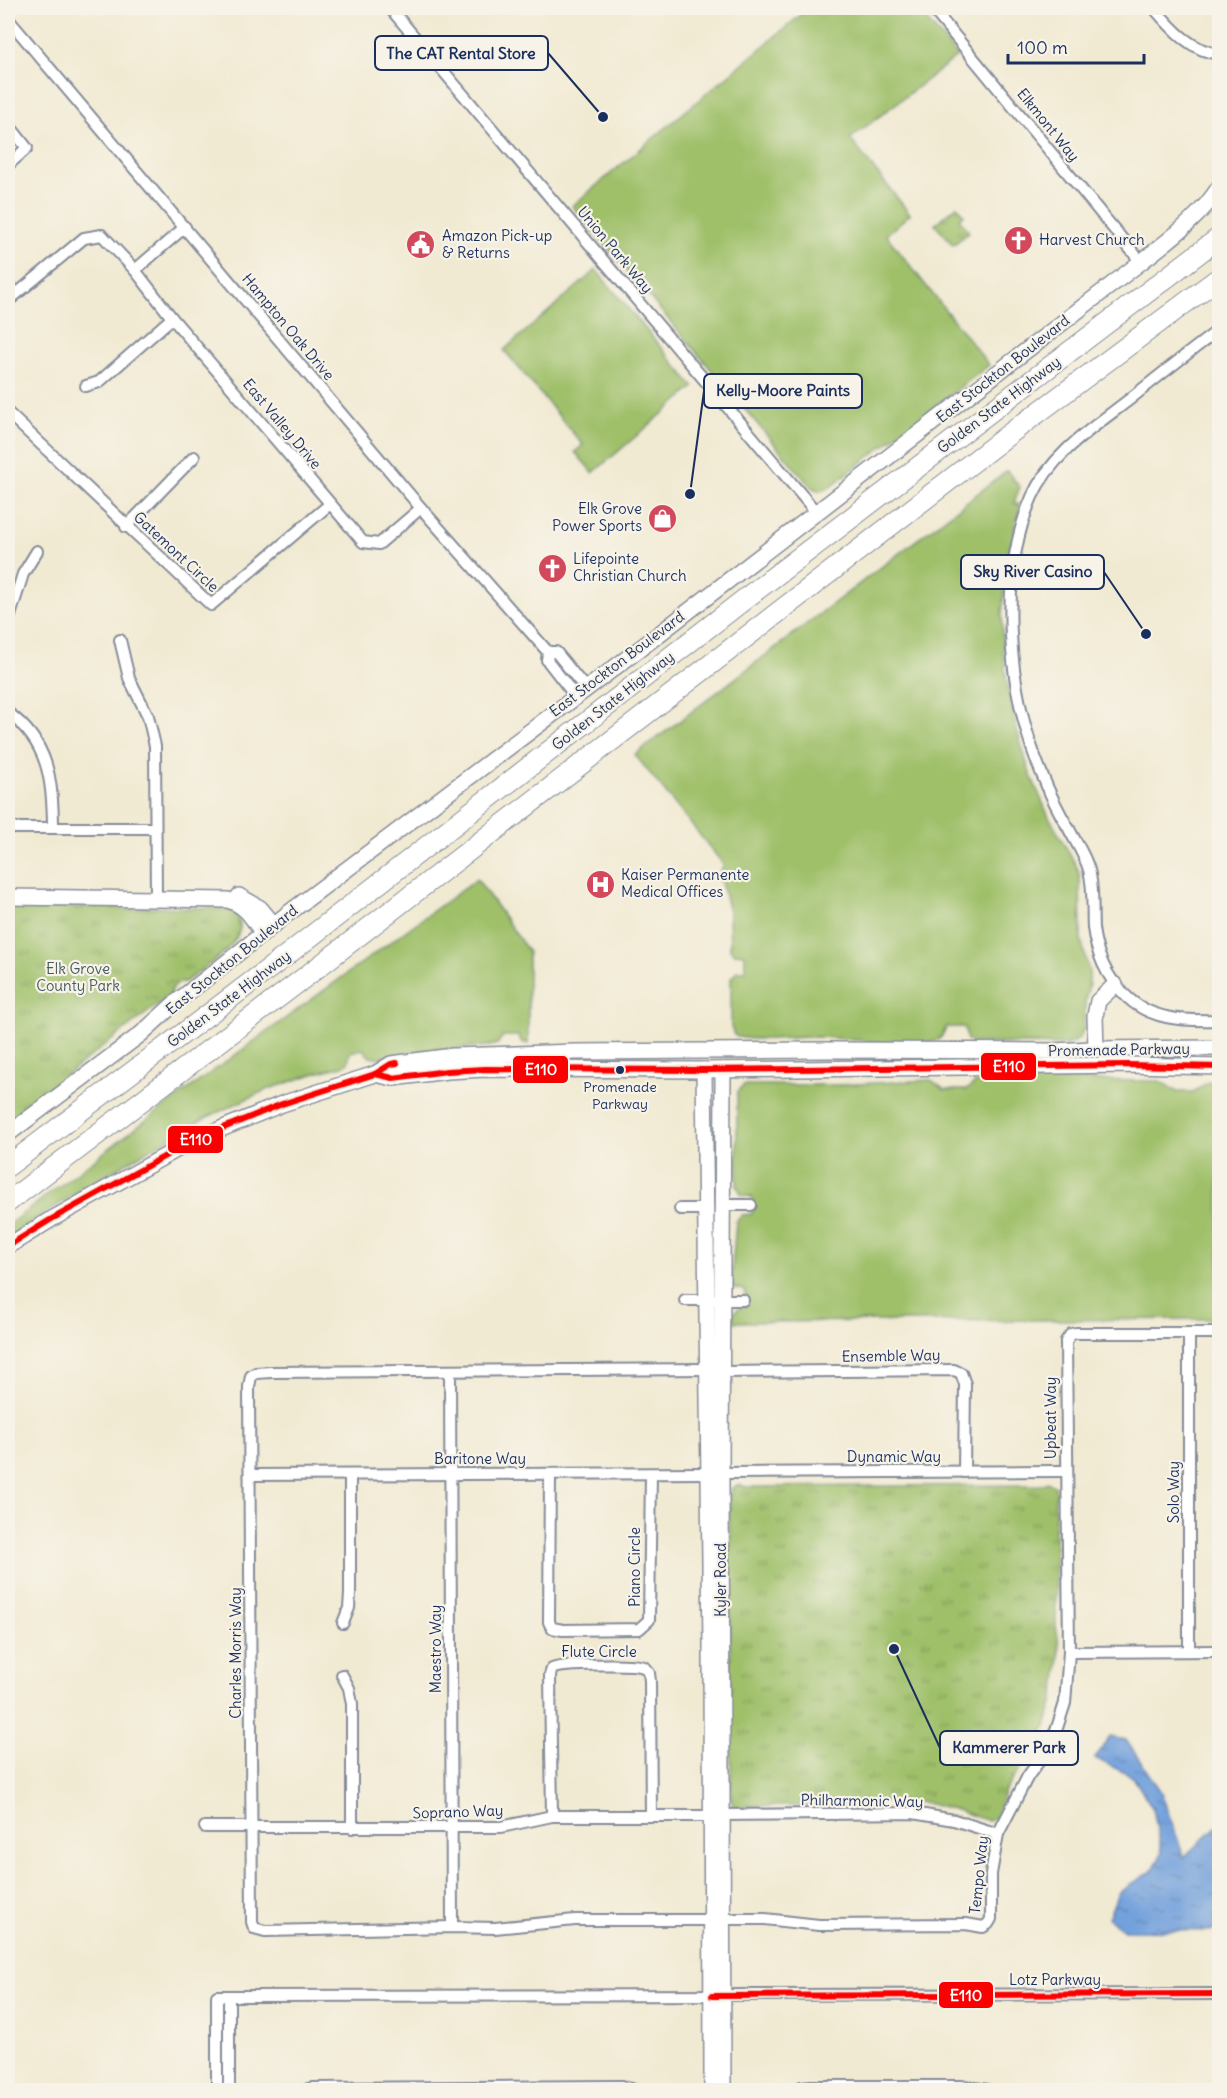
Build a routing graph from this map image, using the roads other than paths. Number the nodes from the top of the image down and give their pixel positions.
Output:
1 (390, 8) edge
2 (932, 8) edge
3 (1154, 8) edge
4 (8, 19) edge
5 (1220, 54) edge
6 (8, 124) edge
7 (8, 165) edge
8 (1220, 186) edge
9 (185, 227) junction
10 (1220, 237) edge
11 (1141, 262) junction
12 (135, 270) junction
13 (1220, 277) edge
14 (8, 284) edge
15 (12, 297) edge
16 (172, 318) junction
17 (1220, 329) edge
18 (86, 386) dead end
19 (8, 413) edge
20 (194, 457) dead end
21 (330, 504) junction
22 (421, 507) junction
23 (816, 512) junction
24 (126, 527) junction
25 (37, 551) dead end
26 (8, 621) edge
27 (120, 640) dead end
28 (580, 692) junction
29 (8, 713) edge
30 (8, 828) edge
31 (53, 828) junction
32 (155, 828) junction
33 (8, 897) edge
34 (156, 897) junction
35 (269, 929) junction
36 (1115, 985) junction
37 (1220, 1020) edge
38 (1220, 1048) edge
39 (1096, 1049) junction
40 (1054, 1051) junction
41 (575, 1052) junction
42 (955, 1052) junction
43 (508, 1053) junction
44 (958, 1067) junction
45 (1220, 1067) edge
46 (862, 1069) junction
47 (513, 1070) junction
48 (704, 1070) junction
49 (723, 1070) junction
50 (447, 1071) junction
51 (375, 1074) junction
52 (704, 1118) junction
53 (8, 1134) edge
54 (8, 1166) edge
55 (8, 1202) edge
56 (723, 1205) junction
57 (751, 1205) dead end
58 (680, 1209) dead end
59 (705, 1209) junction
60 (8, 1246) edge
61 (685, 1300) dead end
62 (714, 1300) junction
63 (743, 1300) dead end
64 (1188, 1333) junction
65 (1220, 1333) edge
66 (450, 1371) junction
67 (712, 1372) junction
68 (1066, 1471) junction
69 (964, 1472) junction
70 (715, 1473) junction
71 (450, 1474) junction
72 (550, 1474) junction
73 (651, 1474) junction
74 (250, 1475) junction
75 (350, 1475) junction
76 (343, 1623) dead end
77 (1189, 1651) junction
78 (1220, 1651) edge
79 (1069, 1652) junction
80 (342, 1675) dead end
81 (552, 1816) junction
82 (651, 1816) junction
83 (717, 1816) junction
84 (205, 1827) dead end
85 (252, 1827) junction
86 (352, 1828) junction
87 (451, 1828) junction
88 (998, 1834) junction
89 (718, 1919) junction
90 (452, 1926) junction
91 (1220, 1994) edge
92 (230, 1996) junction
93 (718, 1996) junction
94 (904, 2089) edge
95 (988, 2090) edge
96 (217, 2091) edge
97 (229, 2091) edge
98 (306, 2091) edge
99 (634, 2091) edge
100 (712, 2091) edge
101 (723, 2091) edge
102 (797, 2091) edge

1 - 23 street, Union Park Way
2 - 11 street, Elkmont Way
3 - 5 street
4 - 9 street, Hampton Oak Drive
6 - 7 street
8 - 11 main road, East Stockton Boulevard
9 - 12 street
9 - 22 street, Hampton Oak Drive
10 - 54 highway, Golden State Highway
11 - 23 main road, East Stockton Boulevard
12 - 15 street, East Valley Drive
12 - 16 street, East Valley Drive
13 - 55 highway, Golden State Highway
14 - 15 street, East Valley Drive
16 - 18 street
16 - 21 street, East Valley Drive
17 - 36 street
19 - 24 street, Gatemont Circle
20 - 24 street
21 - 22 street, East Valley Drive
21 - 24 street, Gatemont Circle
22 - 28 street, Hampton Oak Drive
23 - 28 main road, East Stockton Boulevard
25 - 26 street
27 - 32 street
28 - 35 main road, East Stockton Boulevard
29 - 31 street
30 - 31 street
31 - 32 street
32 - 34 street
33 - 34 main road
34 - 35 main road
35 - 53 main road, East Stockton Boulevard
36 - 37 street
36 - 39 main road
38 - 39 main road, Promenade Parkway
39 - 40 main road, Promenade Parkway
40 - 42 main road, Promenade Parkway
40 - 44 main road
41 - 42 main road, Promenade Parkway
41 - 43 main road, Promenade Parkway
41 - 47 main road
42 - 46 main road
43 - 50 main road
43 - 51 main road, Promenade Parkway
44 - 45 main road, Promenade Parkway
44 - 46 main road, Promenade Parkway
46 - 49 main road, Promenade Parkway
47 - 48 main road, Promenade Parkway
47 - 50 main road, Promenade Parkway
48 - 49 main road, Promenade Parkway
48 - 52 main road, Kyler Road
49 - 56 main road, Kyler Road
50 - 51 main road, Promenade Parkway
51 - 60 main road, Promenade Parkway
52 - 56 main road
52 - 59 main road, Kyler Road
56 - 57 street
56 - 62 main road, Kyler Road
58 - 59 street
59 - 62 main road, Kyler Road
61 - 62 street
62 - 63 street
62 - 67 main road, Kyler Road
64 - 65 street, Upbeat Way
64 - 68 street, Upbeat Way
64 - 77 street, Solo Way
66 - 67 street, Charles Morris Way
66 - 71 street, Maestro Way
66 - 74 street, Charles Morris Way
67 - 69 street, Ensemble Way
67 - 70 main road, Kyler Road
68 - 69 street, Dynamic Way
68 - 79 street, Upbeat Way
69 - 70 street, Dynamic Way
70 - 73 street, Baritone Way
70 - 83 main road, Kyler Road
70 - 83 main road, Kyler Road
71 - 72 street, Baritone Way
71 - 75 street, Baritone Way
71 - 87 street, Maestro Way
72 - 73 street, Baritone Way
72 - 73 street, Piano Circle
74 - 75 street, Baritone Way
74 - 85 street, Charles Morris Way
75 - 76 street
77 - 78 street
77 - 79 street
79 - 88 street, Tempo Way
80 - 86 street
81 - 82 street, Soprano Way
81 - 82 street, Flute Circle
81 - 87 street, Soprano Way
82 - 83 street, Soprano Way
83 - 88 street, Philharmonic Way
83 - 89 main road, Kyler Road
83 - 89 main road, Kyler Road
84 - 85 street, Soprano Way
85 - 86 street, Soprano Way
85 - 90 street, Charles Morris Way
86 - 87 street, Soprano Way
87 - 90 street, Maestro Way
88 - 89 street, Tempo Way
89 - 90 street, Charles Morris Way
89 - 93 main road, Kyler Road
91 - 93 street, Lotz Parkway
92 - 93 street, Lotz Parkway
92 - 96 street, Lotz Parkway
92 - 97 street
93 - 100 main road, Kyler Road
93 - 101 main road, Kyler Road
94 - 95 street
94 - 102 street
98 - 99 street

